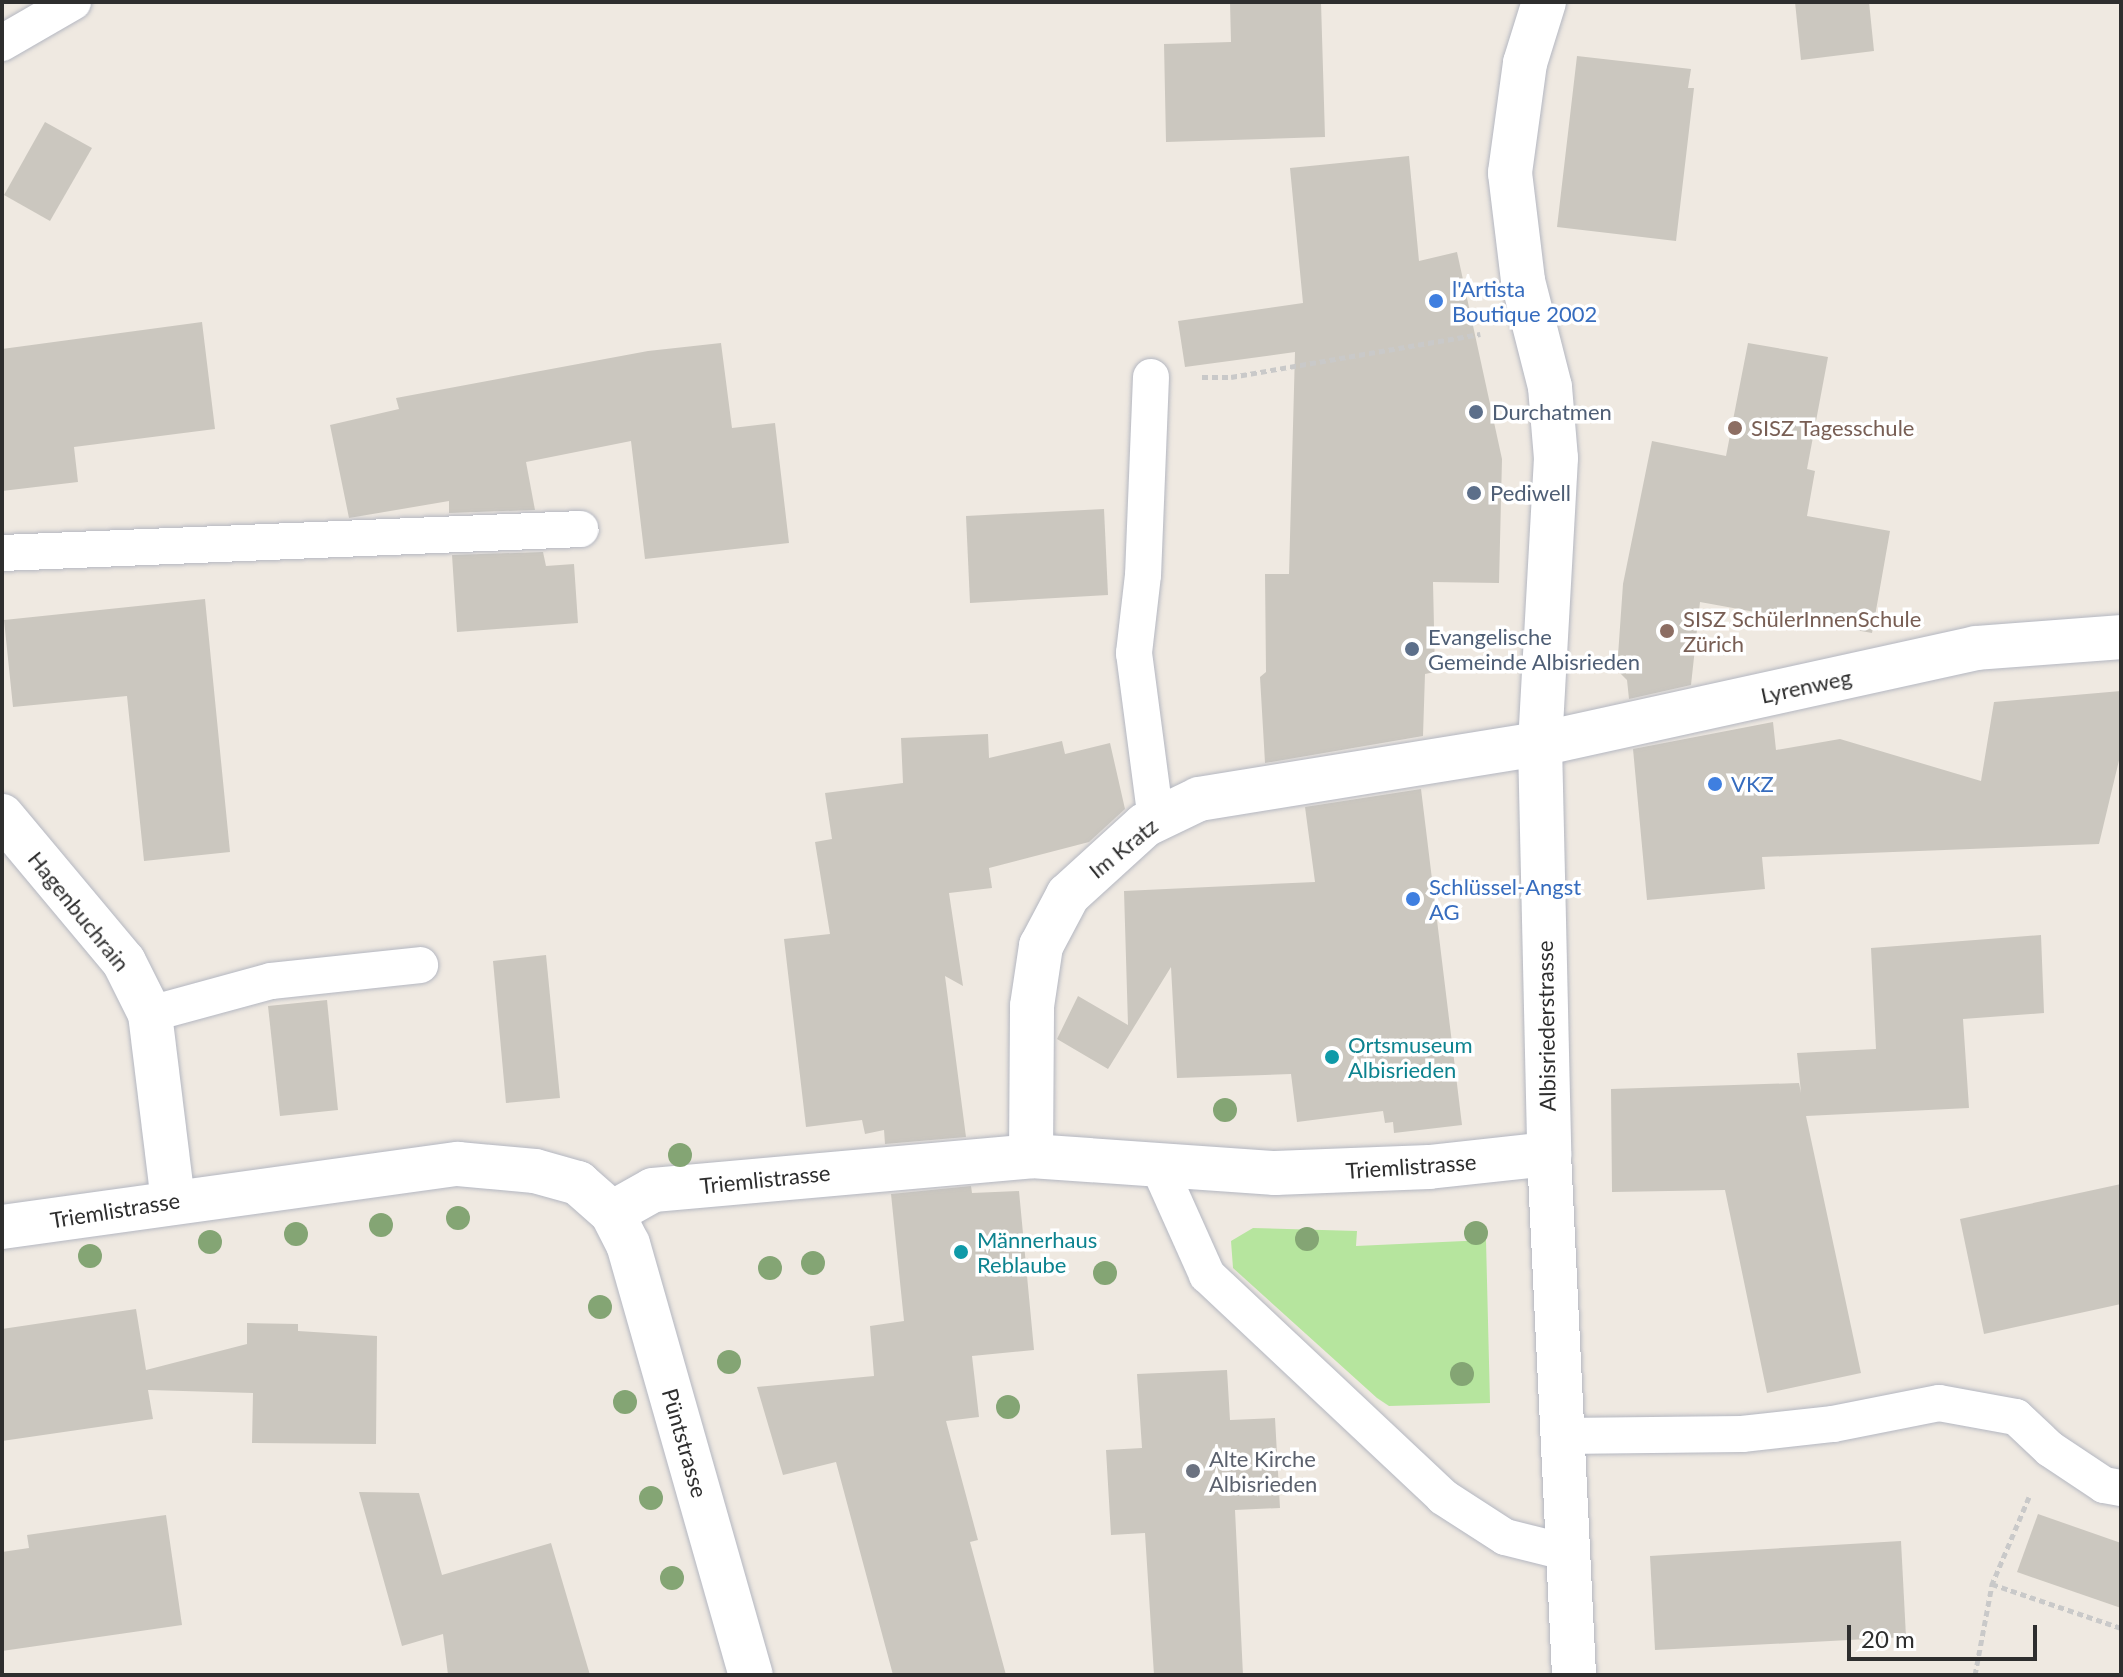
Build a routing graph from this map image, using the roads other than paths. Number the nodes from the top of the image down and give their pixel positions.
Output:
1 (73, 2) edge
2 (1544, 2) edge
3 (2, 43) edge
4 (1151, 377) road end
5 (581, 529) dead end
6 (2, 553) edge
7 (2121, 637) edge
8 (1540, 744) junction
9 (2, 816) edge
10 (1156, 820) junction
11 (420, 965) dead end
12 (150, 1014) junction
13 (1549, 1154) junction
14 (1031, 1156) junction
15 (1157, 1163) junction
16 (173, 1201) junction
17 (612, 1213) junction
18 (2, 1227) edge
19 (1562, 1436) junction
20 (2121, 1488) edge
21 (1569, 1553) junction
22 (751, 1675) edge
23 (1574, 1675) edge

1 - 3 lane
2 - 8 street, Albisriederstrasse
4 - 10 lane
5 - 6 lane
7 - 8 street, Lyrenweg
8 - 10 street, Im Kratz
8 - 13 street, Albisriederstrasse
9 - 12 street, Hagenbuchrain
10 - 14 street, Im Kratz
11 - 12 lane
12 - 16 street, Hagenbuchrain
13 - 15 street, Triemlistrasse
13 - 19 street, Albisriederstrasse
14 - 15 street, Triemlistrasse
14 - 17 street, Triemlistrasse
15 - 21 lane
16 - 17 street, Triemlistrasse
16 - 18 street, Triemlistrasse
17 - 22 street, Püntstrasse
19 - 20 lane
19 - 21 street, Albisriederstrasse
21 - 23 street, Albisriederstrasse

